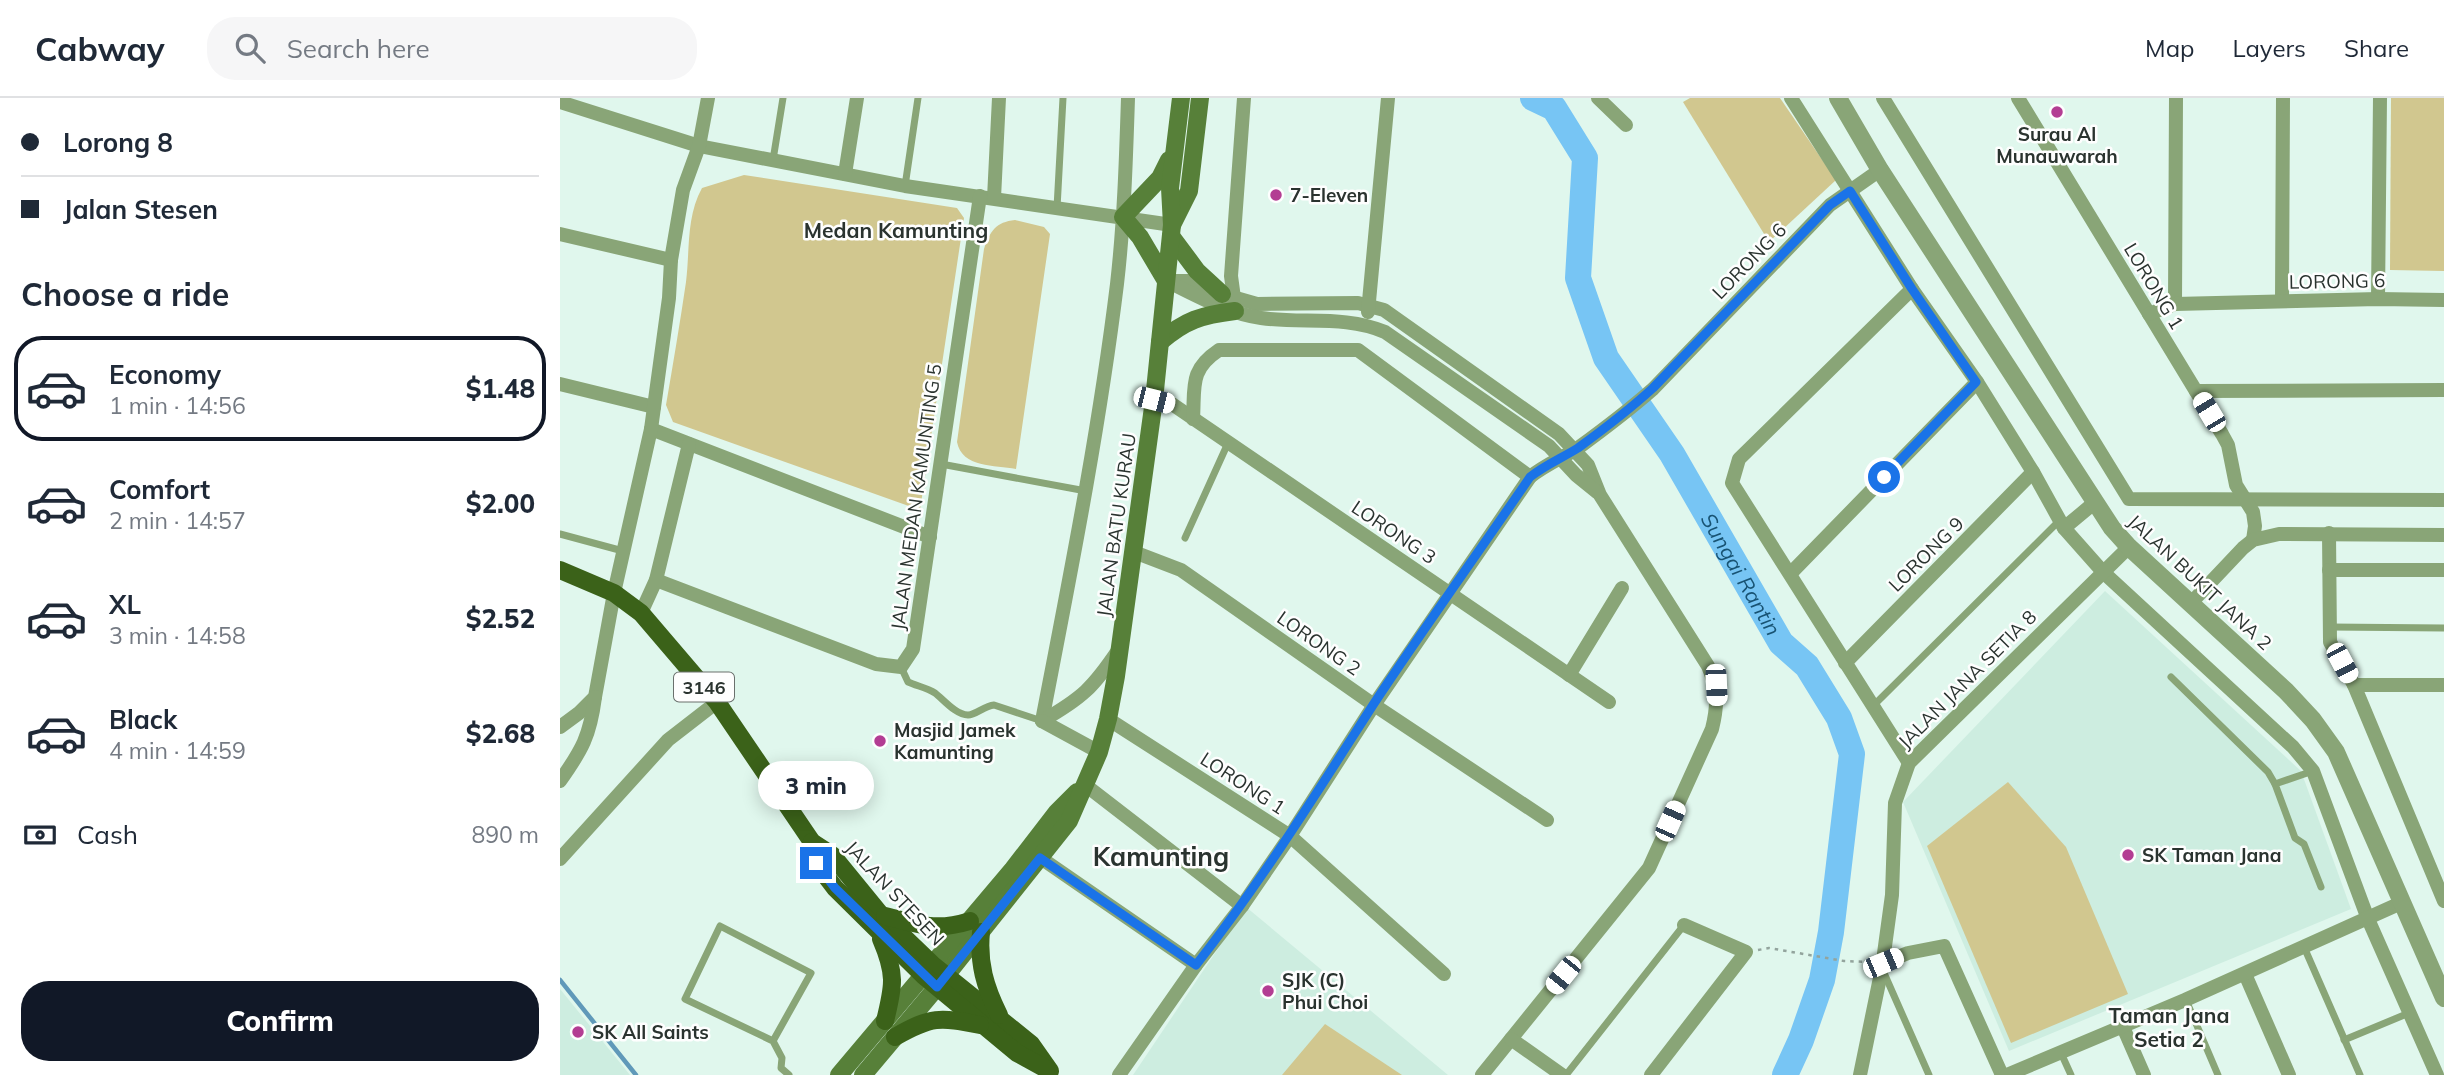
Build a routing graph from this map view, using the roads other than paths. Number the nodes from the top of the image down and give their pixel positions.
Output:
1 (708, 98) edge
2 (783, 98) edge
3 (857, 98) edge
4 (918, 98) edge
5 (999, 98) edge
6 (1063, 98) edge
7 (1128, 98) edge
8 (1181, 98) edge
9 (1200, 98) edge
10 (1244, 98) edge
11 (1388, 98) edge
12 (1598, 98) edge
13 (1791, 98) edge
14 (1838, 98) edge
15 (1883, 98) edge
16 (2018, 98) edge
17 (2176, 98) edge
18 (2283, 98) edge
19 (2380, 98) edge
20 (560, 102) edge
21 (1626, 125) dead end
22 (699, 146) junction
23 (1175, 148) junction
24 (773, 160) junction
25 (1880, 170) junction
26 (845, 174) junction
27 (905, 186) junction
28 (1850, 191) junction
29 (987, 197) junction
30 (1057, 208) junction
31 (1123, 217) junction
32 (1171, 230) junction
33 (560, 234) edge
34 (671, 260) junction
35 (1166, 281) junction
36 (1912, 289) junction
37 (2378, 299) junction
38 (2444, 300) edge
39 (1230, 301) junction
40 (2283, 301) junction
41 (2175, 304) junction
42 (1369, 306) junction
43 (2149, 314) junction
44 (1367, 324) junction
45 (1160, 342) junction
46 (1976, 382) junction
47 (560, 383) edge
48 (2444, 390) edge
49 (2196, 391) junction
50 (1154, 400) junction
51 (654, 407) junction
52 (1193, 419) junction
53 (650, 429) junction
54 (1228, 443) junction
55 (688, 444) junction
56 (1575, 450) junction
57 (1560, 458) junction
58 (941, 464) junction
59 (2034, 472) junction
60 (1530, 477) junction
61 (1086, 492) junction
62 (1600, 495) junction
63 (2244, 500) junction
64 (2444, 500) edge
65 (2094, 503) junction
66 (2062, 524) junction
67 (2329, 533) junction
68 (560, 534) edge
69 (2444, 535) edge
70 (930, 537) junction
71 (1185, 538) dead end
72 (2253, 540) junction
73 (2129, 547) junction
74 (623, 551) junction
75 (1134, 552) junction
76 (560, 570) edge
77 (2329, 570) junction
78 (2444, 570) edge
79 (2103, 572) junction
80 (1791, 573) junction
81 (656, 580) junction
82 (1622, 588) dead end
83 (614, 593) junction
84 (1450, 594) junction
85 (2191, 603) junction
86 (641, 613) junction
87 (2330, 627) junction
88 (2444, 628) edge
89 (1120, 648) junction
90 (1845, 663) junction
91 (901, 667) junction
92 (1569, 675) junction
93 (2171, 677) dead end
94 (2354, 685) junction
95 (2444, 685) edge
96 (595, 697) junction
97 (717, 702) junction
98 (1609, 702) dead end
99 (1374, 705) junction
100 (1872, 707) junction
101 (1108, 719) junction
102 (1042, 721) junction
103 (560, 727) edge
104 (1099, 752) junction
105 (1909, 763) junction
106 (2312, 771) junction
107 (560, 782) edge
108 (1084, 784) junction
109 (2275, 784) junction
110 (1547, 820) dead end
111 (560, 834) edge
112 (1290, 836) junction
113 (573, 842) junction
114 (1034, 854) junction
115 (560, 859) edge
116 (2321, 887) dead end
117 (2444, 901) edge
118 (2401, 903) junction
119 (1242, 906) junction
120 (2368, 919) junction
121 (879, 923) junction
122 (1684, 925) joint
123 (975, 926) junction
124 (2304, 947) junction
125 (1196, 965) junction
126 (1882, 966) junction
127 (1444, 974) dead end
128 (2245, 974) junction
129 (935, 976) junction
130 (2444, 998) edge
131 (2185, 1000) junction
132 (2409, 1013) junction
133 (885, 1021) junction
134 (1002, 1021) junction
135 (983, 1026) junction
136 (2123, 1027) junction
137 (895, 1037) junction
138 (1511, 1039) junction
139 (2344, 1040) junction
140 (773, 1041) junction
141 (2061, 1053) junction
142 (1053, 1073) edge
143 (789, 1075) edge
144 (839, 1075) edge
145 (863, 1075) edge
146 (1119, 1075) edge
147 (1482, 1075) edge
148 (1564, 1075) edge
149 (1651, 1075) edge
150 (1860, 1075) edge
151 (1929, 1075) edge
152 (2005, 1075) edge
153 (2071, 1075) edge
154 (2144, 1075) edge
155 (2218, 1075) edge
156 (2289, 1075) edge
157 (2360, 1075) edge
158 (2437, 1075) edge

1 - 22 street
2 - 24 lane
3 - 26 street
4 - 27 lane
5 - 29 street, JALAN MEDAN KAMUNTING 5
6 - 30 lane
7 - 31 street
8 - 23 main road, JALAN BATU KURAU
9 - 32 main road, JALAN BATU KURAU
10 - 39 street
11 - 42 street
12 - 21 street
13 - 28 street
14 - 25 street, JALAN BUKIT JANA 2
15 - 63 street
16 - 43 street, LORONG 1
17 - 41 street
18 - 40 street
19 - 37 street
20 - 22 street
22 - 24 street
22 - 34 street
23 - 31 main road
23 - 32 main road, JALAN BATU KURAU
24 - 26 street
25 - 28 street, LORONG 6
25 - 65 street, JALAN BUKIT JANA 2
26 - 27 street
27 - 29 street
28 - 36 street
28 - 56 street, LORONG 6
29 - 30 street
29 - 58 street, JALAN MEDAN KAMUNTING 5
30 - 31 street
31 - 32 street
31 - 35 main road
31 - 61 street
32 - 35 main road, JALAN BATU KURAU
32 - 39 main road
33 - 34 street
34 - 51 street
35 - 39 street
35 - 39 street
35 - 45 main road, JALAN BATU KURAU
36 - 46 street
36 - 80 street
37 - 38 street, LORONG 6
37 - 40 street, LORONG 6
39 - 42 street
39 - 44 street
39 - 45 main road
40 - 41 street, LORONG 6
41 - 43 street, LORONG 6
42 - 44 street
42 - 56 street
43 - 49 street, LORONG 1
44 - 57 street
45 - 50 main road, JALAN BATU KURAU
46 - 59 street
46 - 80 street
47 - 51 street
48 - 49 street
49 - 63 street, LORONG 1
50 - 52 street, LORONG 3
50 - 75 main road, JALAN BATU KURAU
51 - 53 street
52 - 54 street, LORONG 3
52 - 60 street
53 - 55 street
53 - 74 street
54 - 71 lane
54 - 84 street, LORONG 3
55 - 70 street
55 - 81 street
56 - 57 street, LORONG 6
56 - 62 street
57 - 60 street, LORONG 6
57 - 62 street
58 - 61 lane
58 - 70 street, JALAN MEDAN KAMUNTING 5
59 - 66 street
59 - 90 street, LORONG 9
60 - 84 street
61 - 102 street
62 - 138 street
63 - 64 street
63 - 72 street, LORONG 1
65 - 66 street
65 - 73 street, JALAN BUKIT JANA 2
66 - 79 street
66 - 100 lane
67 - 69 street
67 - 72 street
67 - 77 street
68 - 74 lane
70 - 91 street, JALAN MEDAN KAMUNTING 5
72 - 85 street
73 - 79 street, JALAN JANA SETIA 8
73 - 85 street, JALAN BUKIT JANA 2
74 - 83 street
75 - 89 main road, JALAN BATU KURAU
75 - 99 street, LORONG 2
76 - 83 main road, JALAN STESEN / 3146
77 - 78 street
77 - 87 street
79 - 105 street, JALAN JANA SETIA 8
79 - 106 street
80 - 90 street
81 - 86 street
81 - 91 street
82 - 92 street
83 - 86 main road, JALAN STESEN / 3146
83 - 96 street
84 - 92 street, LORONG 3
84 - 99 street
85 - 118 street, JALAN BUKIT JANA 2
86 - 97 main road, JALAN STESEN / 3146
87 - 88 lane
87 - 94 street
89 - 101 main road, JALAN BATU KURAU
89 - 102 street
90 - 100 street
91 - 102 lane
92 - 98 street, LORONG 3
93 - 109 lane
94 - 95 street
94 - 117 street
96 - 103 street
96 - 107 street
97 - 113 street
97 - 121 main road, JALAN STESEN / 3146
99 - 110 street, LORONG 2
99 - 112 street
100 - 105 street
101 - 104 main road, JALAN BATU KURAU
101 - 112 street, LORONG 1
102 - 104 street
104 - 108 main road, JALAN BATU KURAU
105 - 126 street, JALAN JANA SETIA 8
106 - 109 lane
106 - 120 street
108 - 114 main road, JALAN BATU KURAU
108 - 119 street
109 - 116 lane
111 - 113 street
112 - 119 street
112 - 127 street, LORONG 1
113 - 115 street
114 - 123 main road, JALAN BATU KURAU
114 - 125 street
118 - 120 street
118 - 130 street, JALAN BUKIT JANA 2
119 - 125 street
120 - 124 street
120 - 132 street
121 - 123 main road
121 - 129 main road, JALAN STESEN / 3146
121 - 133 main road
122 - 148 lane
122 - 149 street
123 - 129 main road, JALAN BATU KURAU
123 - 134 main road
124 - 128 street
124 - 139 lane
125 - 146 street
126 - 150 street, JALAN JANA SETIA 8
126 - 151 lane
126 - 152 street
128 - 131 street
128 - 156 street
129 - 133 main road
129 - 134 main road, 3146
129 - 135 main road, 3146
129 - 137 main road
131 - 136 street
131 - 155 lane
132 - 139 lane
132 - 158 street
133 - 144 main road
134 - 142 main road, 3146
135 - 137 main road
135 - 142 main road, 3146
136 - 141 street
136 - 154 street
137 - 145 main road
138 - 147 street
138 - 148 street
139 - 157 lane
140 - 140 lane
140 - 143 lane
141 - 152 street
141 - 153 lane

